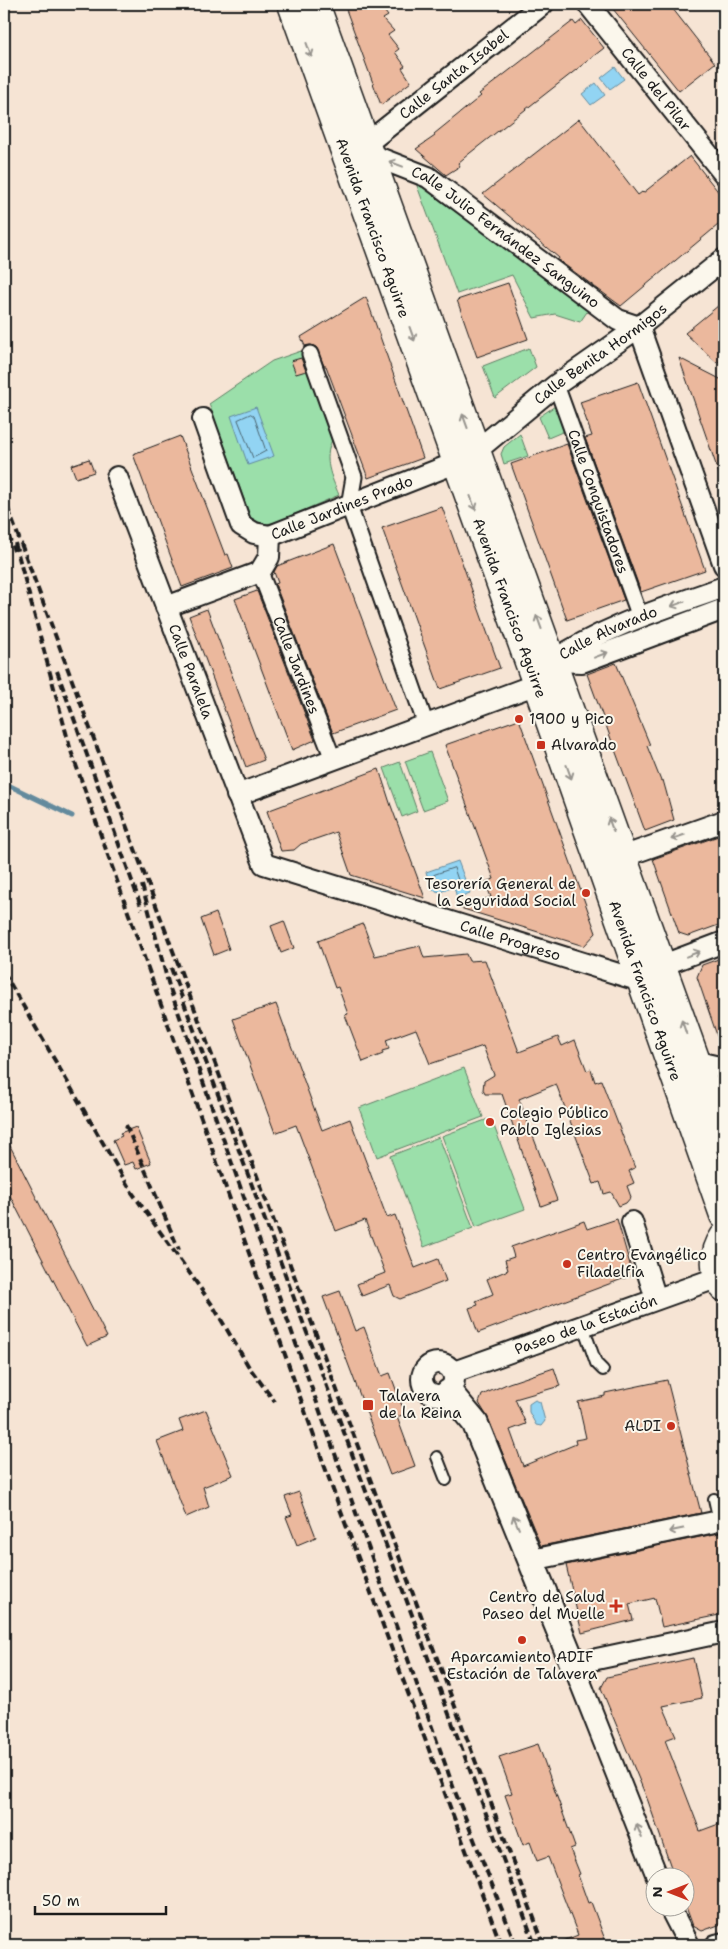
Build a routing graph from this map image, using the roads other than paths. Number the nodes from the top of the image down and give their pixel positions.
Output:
1 (292, 4) edge
2 (315, 4) edge
3 (543, 4) edge
4 (588, 4) edge
5 (367, 149) junction
6 (724, 174) edge
7 (724, 259) edge
8 (639, 327) junction
9 (310, 354) dead end
10 (556, 385) junction
11 (203, 419) dead end
12 (467, 457) junction
13 (117, 477) dead end
14 (349, 506) junction
15 (270, 536) junction
16 (724, 565) edge
17 (260, 572) junction
18 (724, 587) edge
19 (166, 607) junction
20 (724, 609) edge
21 (640, 618) junction
22 (553, 661) junction
23 (537, 684) junction
24 (426, 725) junction
25 (333, 759) junction
26 (237, 795) junction
27 (724, 821) edge
28 (622, 857) junction
29 (264, 864) joint
30 (724, 942) edge
31 (653, 974) junction
32 (697, 1062) junction
33 (724, 1068) edge
34 (724, 1139) edge
35 (724, 1215) edge
36 (632, 1222) dead end
37 (724, 1237) edge
38 (722, 1282) edge
39 (656, 1299) junction
40 (583, 1326) junction
41 (603, 1370) dead end
42 (451, 1382) joint
43 (438, 1457) dead end
44 (446, 1480) dead end
45 (714, 1499) dead end
46 (722, 1520) edge
47 (532, 1560) junction
48 (724, 1632) edge
49 (573, 1664) junction
50 (653, 1866) edge
51 (674, 1916) edge
52 (724, 1943) edge
53 (689, 1945) edge
54 (716, 1945) edge

1 -> 12 main road, Avenida Francisco Aguirre
2 - 5 main road, Avenida Francisco Aguirre
3 - 5 street, Calle Santa Isabel
4 - 6 street, Calle del Pilar
8 -> 5 street, Calle Julio Fernández Sanguino
12 -> 5 main road, Avenida Francisco Aguirre
7 - 8 street, Calle Benita Hormigos
8 - 10 street, Calle Benita Hormigos
8 - 16 street
9 - 14 street
10 - 12 street, Calle Benita Hormigos
10 - 21 street, Calle Conquistadores
11 - 15 street
12 - 14 street, Calle Jardines Prado
22 -> 12 main road, Avenida Francisco Aguirre
12 -> 23 main road, Avenida Francisco Aguirre
13 - 19 street, Calle Paralela
14 - 15 street, Calle Jardines Prado
14 - 24 street
15 - 17 street, Calle Jardines Prado
17 - 19 street
17 - 25 street, Calle Jardines
18 -> 21 street, Calle Alvarado
19 - 26 street, Calle Paralela
22 -> 20 street, Calle Alvarado
21 - 22 street, Calle Alvarado
28 -> 22 main road, Avenida Francisco Aguirre
23 - 24 street
23 -> 31 main road, Avenida Francisco Aguirre
24 - 25 street
25 - 26 street
26 - 29 street, Calle Paralela
27 -> 28 street
28 - 31 main road, Avenida Francisco Aguirre
29 - 31 street, Calle Progreso
31 -> 30 street
32 -> 31 main road, Avenida Francisco Aguirre
31 - 35 main road, Avenida Francisco Aguirre
32 - 33 street
32 - 34 main road, Avenida Francisco Aguirre
36 - 39 street
37 - 38 main road
38 - 39 street, Paseo de la Estación
39 - 40 street, Paseo de la Estación
40 - 41 lane
40 - 42 street, Paseo de la Estación
47 -> 42 street
43 - 44 lane
45 - 46 lane
46 -> 47 street
47 - 49 street
48 - 49 street
50 -> 49 street
51 - 53 street
52 - 54 street

